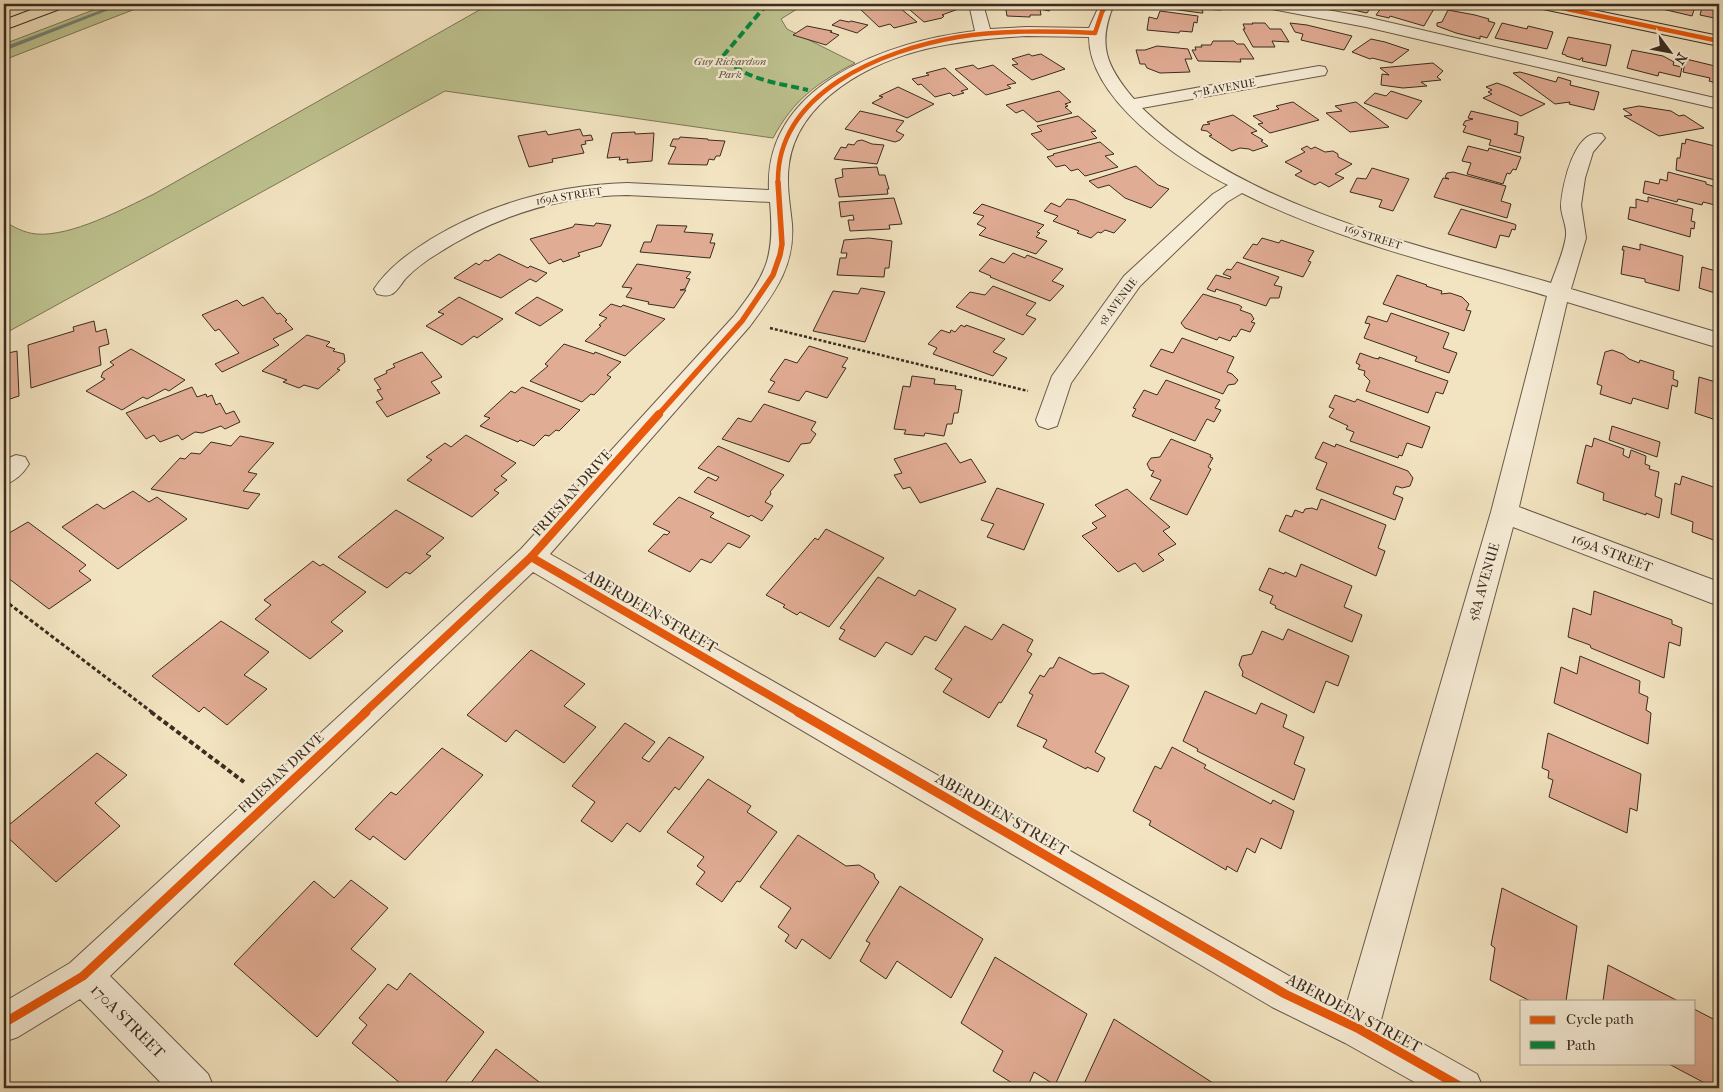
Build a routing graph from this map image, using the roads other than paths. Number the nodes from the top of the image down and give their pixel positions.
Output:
1 (28, 4) edge
2 (60, 4) edge
3 (976, 4) edge
4 (1107, 4) edge
5 (1272, 4) edge
6 (1543, 4) edge
7 (4, 13) edge
8 (4, 25) edge
9 (1095, 33) junction
10 (984, 34) junction
11 (1719, 41) edge
12 (1319, 71) dead end
13 (1719, 104) edge
14 (1129, 105) junction
15 (1596, 138) dead end
16 (1240, 186) junction
17 (779, 196) junction
18 (385, 289) dead end
19 (1560, 293) junction
20 (1719, 341) edge
21 (1050, 412) road end
22 (1504, 512) junction
23 (531, 557) junction
24 (1719, 594) edge
25 (83, 976) junction
26 (4, 1023) edge
27 (1359, 1029) junction
28 (194, 1088) edge
29 (1462, 1088) edge

1 - 7 main road
2 - 8 main road
3 - 10 street
4 - 9 street
5 - 13 street
6 - 11 main road
9 - 10 street, FRIESIAN DRIVE
9 - 14 street, 169 STREET
10 - 17 street, FRIESIAN DRIVE
12 - 14 street, 57B AVENUE
14 - 16 street, 169 STREET
15 - 19 street, 58A AVENUE
16 - 19 street, 169 STREET
16 - 21 street, 58 AVENUE
17 - 18 street, 169A STREET
17 - 23 street, FRIESIAN DRIVE
19 - 20 street, 169 STREET
19 - 22 street, 58A AVENUE
22 - 24 street, 169A STREET
22 - 27 street, 58A AVENUE
23 - 25 street, FRIESIAN DRIVE
23 - 27 street, ABERDEEN STREET
25 - 26 street, FRIESIAN DRIVE
25 - 28 street, 170A STREET
27 - 29 street, ABERDEEN STREET

